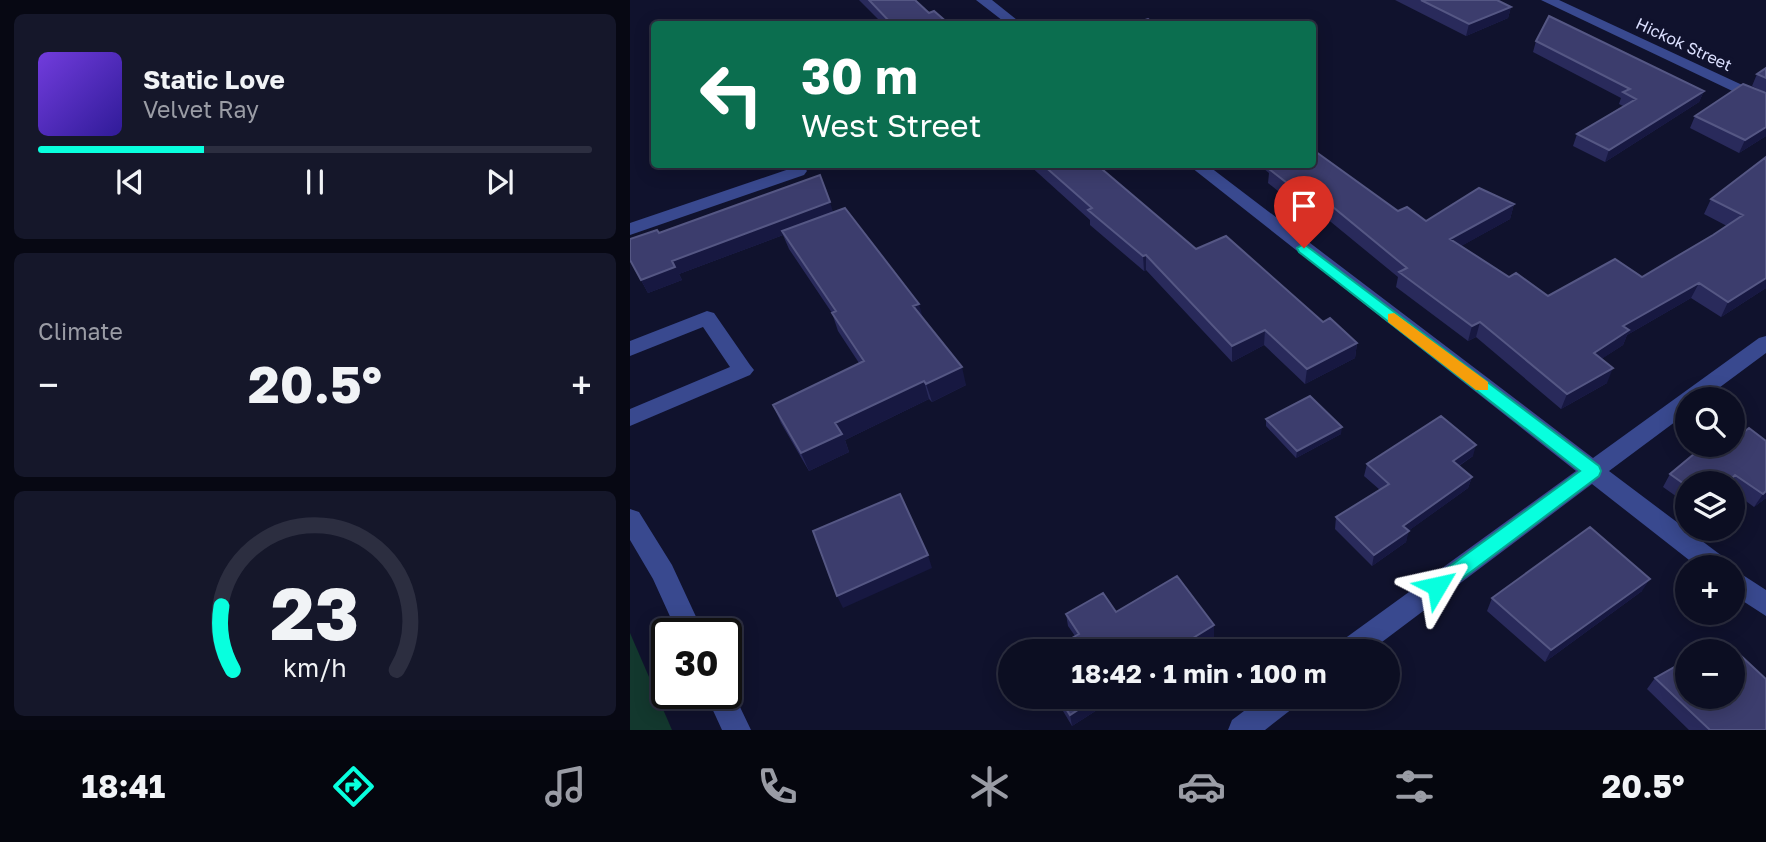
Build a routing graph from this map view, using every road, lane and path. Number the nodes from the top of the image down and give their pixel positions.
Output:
1 (983, 0) edge
2 (1548, 0) edge
3 (1011, 21) edge
4 (1766, 102) edge
5 (1200, 168) edge
6 (798, 171) dead end
7 (630, 229) edge
8 (1766, 342) edge
9 (630, 349) edge
10 (1705, 387) edge
11 (1675, 410) edge
12 (630, 418) edge
13 (1593, 471) junction
14 (630, 519) edge
15 (1702, 555) edge
16 (1745, 589) edge
17 (1766, 605) edge
18 (684, 618) edge
19 (1365, 639) edge
20 (727, 709) edge
21 (1270, 709) edge
22 (737, 730) edge
23 (1242, 730) edge

1 - 3 street
2 - 4 street, Hickok Street
5 - 13 street
6 - 7 street
8 - 10 street
9 - 12 street
11 - 13 street
13 - 15 street
13 - 19 street
14 - 18 street
16 - 17 street
20 - 22 street
21 - 23 street

